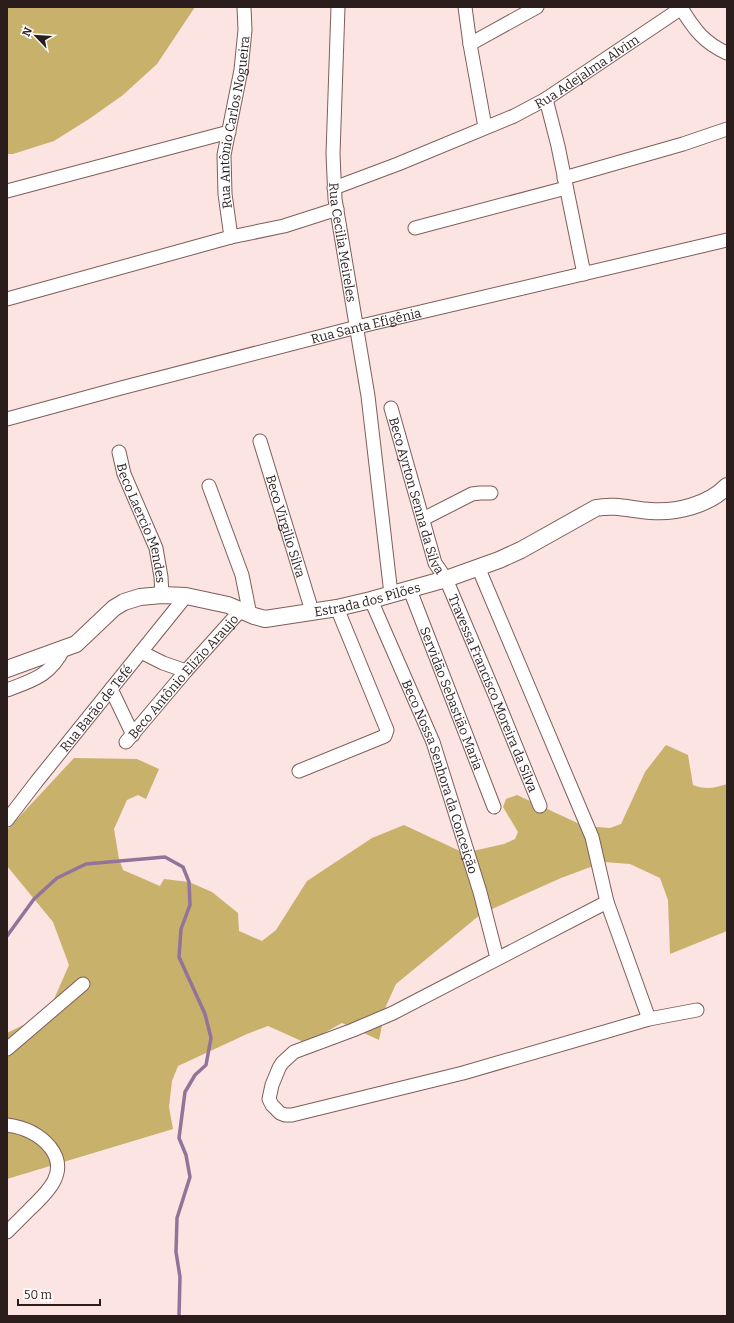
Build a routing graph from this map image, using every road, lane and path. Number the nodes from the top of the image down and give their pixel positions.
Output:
1 (244, 7) edge
2 (338, 7) edge
3 (465, 7) edge
4 (537, 7) edge
5 (682, 8) edge
6 (470, 44) junction
7 (727, 52) edge
8 (546, 99) junction
9 (485, 127) junction
10 (727, 129) edge
11 (229, 132) junction
12 (565, 183) junction
13 (334, 188) junction
14 (7, 191) edge
15 (337, 209) junction
16 (415, 228) dead end
17 (231, 237) junction
18 (727, 240) edge
19 (584, 274) junction
20 (7, 299) edge
21 (357, 327) junction
22 (391, 408) dead end
23 (7, 419) edge
24 (260, 441) dead end
25 (119, 452) dead end
26 (209, 486) dead end
27 (727, 486) edge
28 (491, 493) dead end
29 (423, 519) junction
30 (478, 567) junction
31 (446, 579) junction
32 (410, 590) junction
33 (391, 594) junction
34 (162, 595) junction
35 (186, 596) junction
36 (371, 600) junction
37 (337, 608) junction
38 (246, 612) junction
39 (312, 612) junction
40 (64, 648) junction
41 (141, 652) junction
42 (7, 669) edge
43 (186, 672) junction
44 (111, 689) junction
45 (7, 690) edge
46 (299, 771) dead end
47 (540, 806) dead end
48 (494, 807) dead end
49 (7, 820) edge
50 (606, 902) junction
51 (497, 958) junction
52 (82, 984) dead end
53 (697, 1010) dead end
54 (649, 1019) junction
55 (7, 1049) edge
56 (7, 1125) edge
57 (7, 1232) edge

1 - 11 street, Rua Antônio Carlos Nogueira
2 - 13 street, Rua Cecilia Meireles
3 - 6 street
4 - 6 street
5 - 7 street
5 - 8 street, Rua Adejalma Alvim
6 - 9 street
8 - 9 street, Rua Adejalma Alvim
8 - 12 street
9 - 13 street, Rua Adejalma Alvim
10 - 12 street
11 - 14 street
11 - 17 street, Rua Antônio Carlos Nogueira
12 - 16 street
12 - 19 street
13 - 15 street, Rua Cecilia Meireles
15 - 17 street
15 - 21 street, Rua Cecilia Meireles
17 - 20 street
18 - 19 street, Rua Santa Efigênia
19 - 21 street, Rua Santa Efigênia
21 - 23 street, Rua Santa Efigênia
21 - 33 street, Rua Cecilia Meireles
22 - 29 street, Beco Ayrton Senna da Silva
24 - 39 street, Beco Virgilio Silva
25 - 34 street, Beco Laercio Mendes
26 - 38 street
27 - 30 street, Estrada dos Pilões
28 - 29 street
29 - 31 street, Beco Ayrton Senna da Silva
30 - 31 street, Estrada dos Pilões
30 - 50 street
31 - 32 street, Estrada dos Pilões
31 - 47 street, Travessa Francisco Moreira da Silva
32 - 33 street, Estrada dos Pilões
32 - 48 street, Servidão Sebastião Maria
33 - 36 street, Estrada dos Pilões
34 - 35 street, Estrada dos Pilões
34 - 40 street, Estrada dos Pilões
35 - 38 street, Estrada dos Pilões
35 - 41 street, Rua Barão de Tefé
36 - 37 street, Estrada dos Pilões
36 - 51 street, Beco Nossa Senhora da Conceição
37 - 39 street, Estrada dos Pilões
37 - 46 street
38 - 39 street, Estrada dos Pilões
38 - 43 street, Beco Antônio Elizio Araujo
40 - 42 street, Estrada dos Pilões
40 - 45 street
41 - 43 street
41 - 44 street, Rua Barão de Tefé
43 - 44 street, Beco Antônio Elizio Araujo
44 - 49 street, Rua Barão de Tefé
50 - 51 street
50 - 54 street
51 - 54 street
52 - 55 street
53 - 54 street
56 - 57 street

